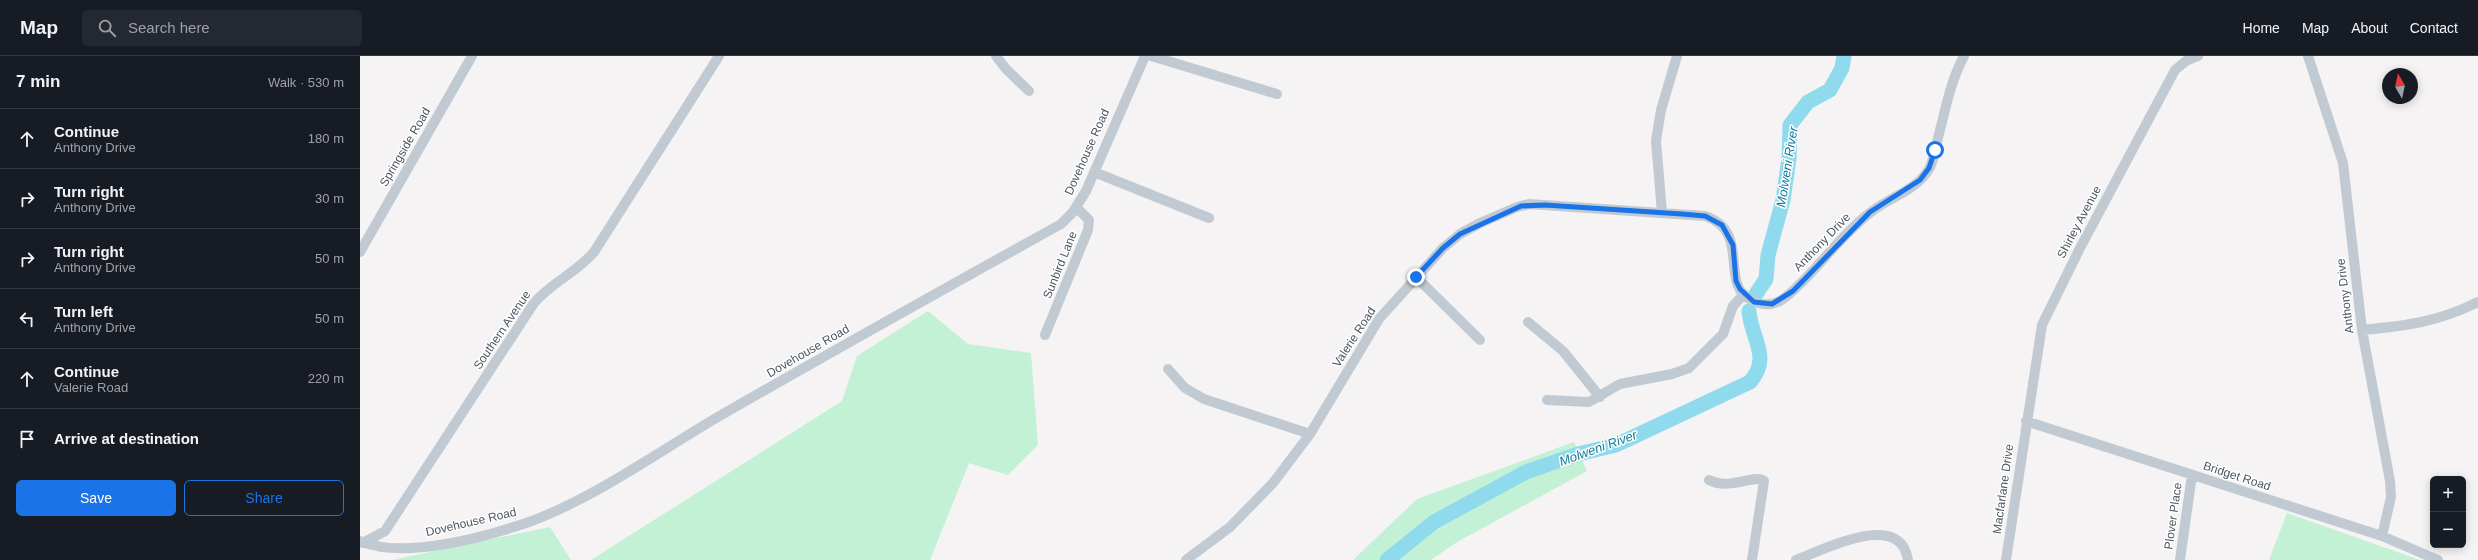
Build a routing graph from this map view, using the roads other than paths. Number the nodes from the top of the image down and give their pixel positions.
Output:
1 (472, 56) edge
2 (719, 56) edge
3 (996, 56) edge
4 (1144, 56) edge
5 (1151, 56) edge
6 (1677, 56) edge
7 (1964, 56) edge
8 (2198, 56) edge
9 (2308, 56) edge
10 (1029, 91) dead end
11 (1277, 94) dead end
12 (1094, 172) junction
13 (1077, 208) junction
14 (1662, 213) junction
15 (1209, 218) dead end
16 (360, 252) edge
17 (1416, 277) junction
18 (1744, 294) junction
19 (2478, 302) edge
20 (1528, 322) dead end
21 (2362, 330) junction
22 (1045, 335) dead end
23 (1480, 340) dead end
24 (1168, 369) dead end
25 (1600, 397) junction
26 (1547, 400) dead end
27 (2026, 421) junction
28 (1310, 434) junction
29 (2192, 475) junction
30 (1709, 480) dead end
31 (385, 531) junction
32 (2382, 536) junction
33 (362, 542) edge
34 (388, 548) junction
35 (1186, 560) edge
36 (1752, 560) edge
37 (1796, 560) edge
38 (1908, 560) edge
39 (2006, 560) edge
40 (2180, 560) edge
41 (2438, 560) edge

1 - 16 street, Springside Road
2 - 31 street, Southern Avenue
3 - 10 street
4 - 12 street, Dovehouse Road
5 - 11 street
6 - 14 street
7 - 18 street, Anthony Drive
8 - 27 street, Shirley Avenue
9 - 21 street, Anthony Drive
12 - 13 street, Dovehouse Road
12 - 15 street
13 - 22 street, Sunbird Lane
13 - 34 street, Dovehouse Road
14 - 17 street, Valerie Road
14 - 18 street
17 - 23 street
17 - 28 street, Valerie Road
18 - 25 street
19 - 21 street
20 - 25 street
21 - 32 street, Anthony Drive
24 - 28 street
25 - 26 street
27 - 29 street, Bridget Road
27 - 39 street, Macfarlane Drive
28 - 35 street, Valerie Road
29 - 32 street, Bridget Road
29 - 40 street, Plover Place
30 - 36 street
31 - 33 street
31 - 34 street
32 - 41 street, Bridget Road
33 - 34 street, Dovehouse Road
37 - 38 street

